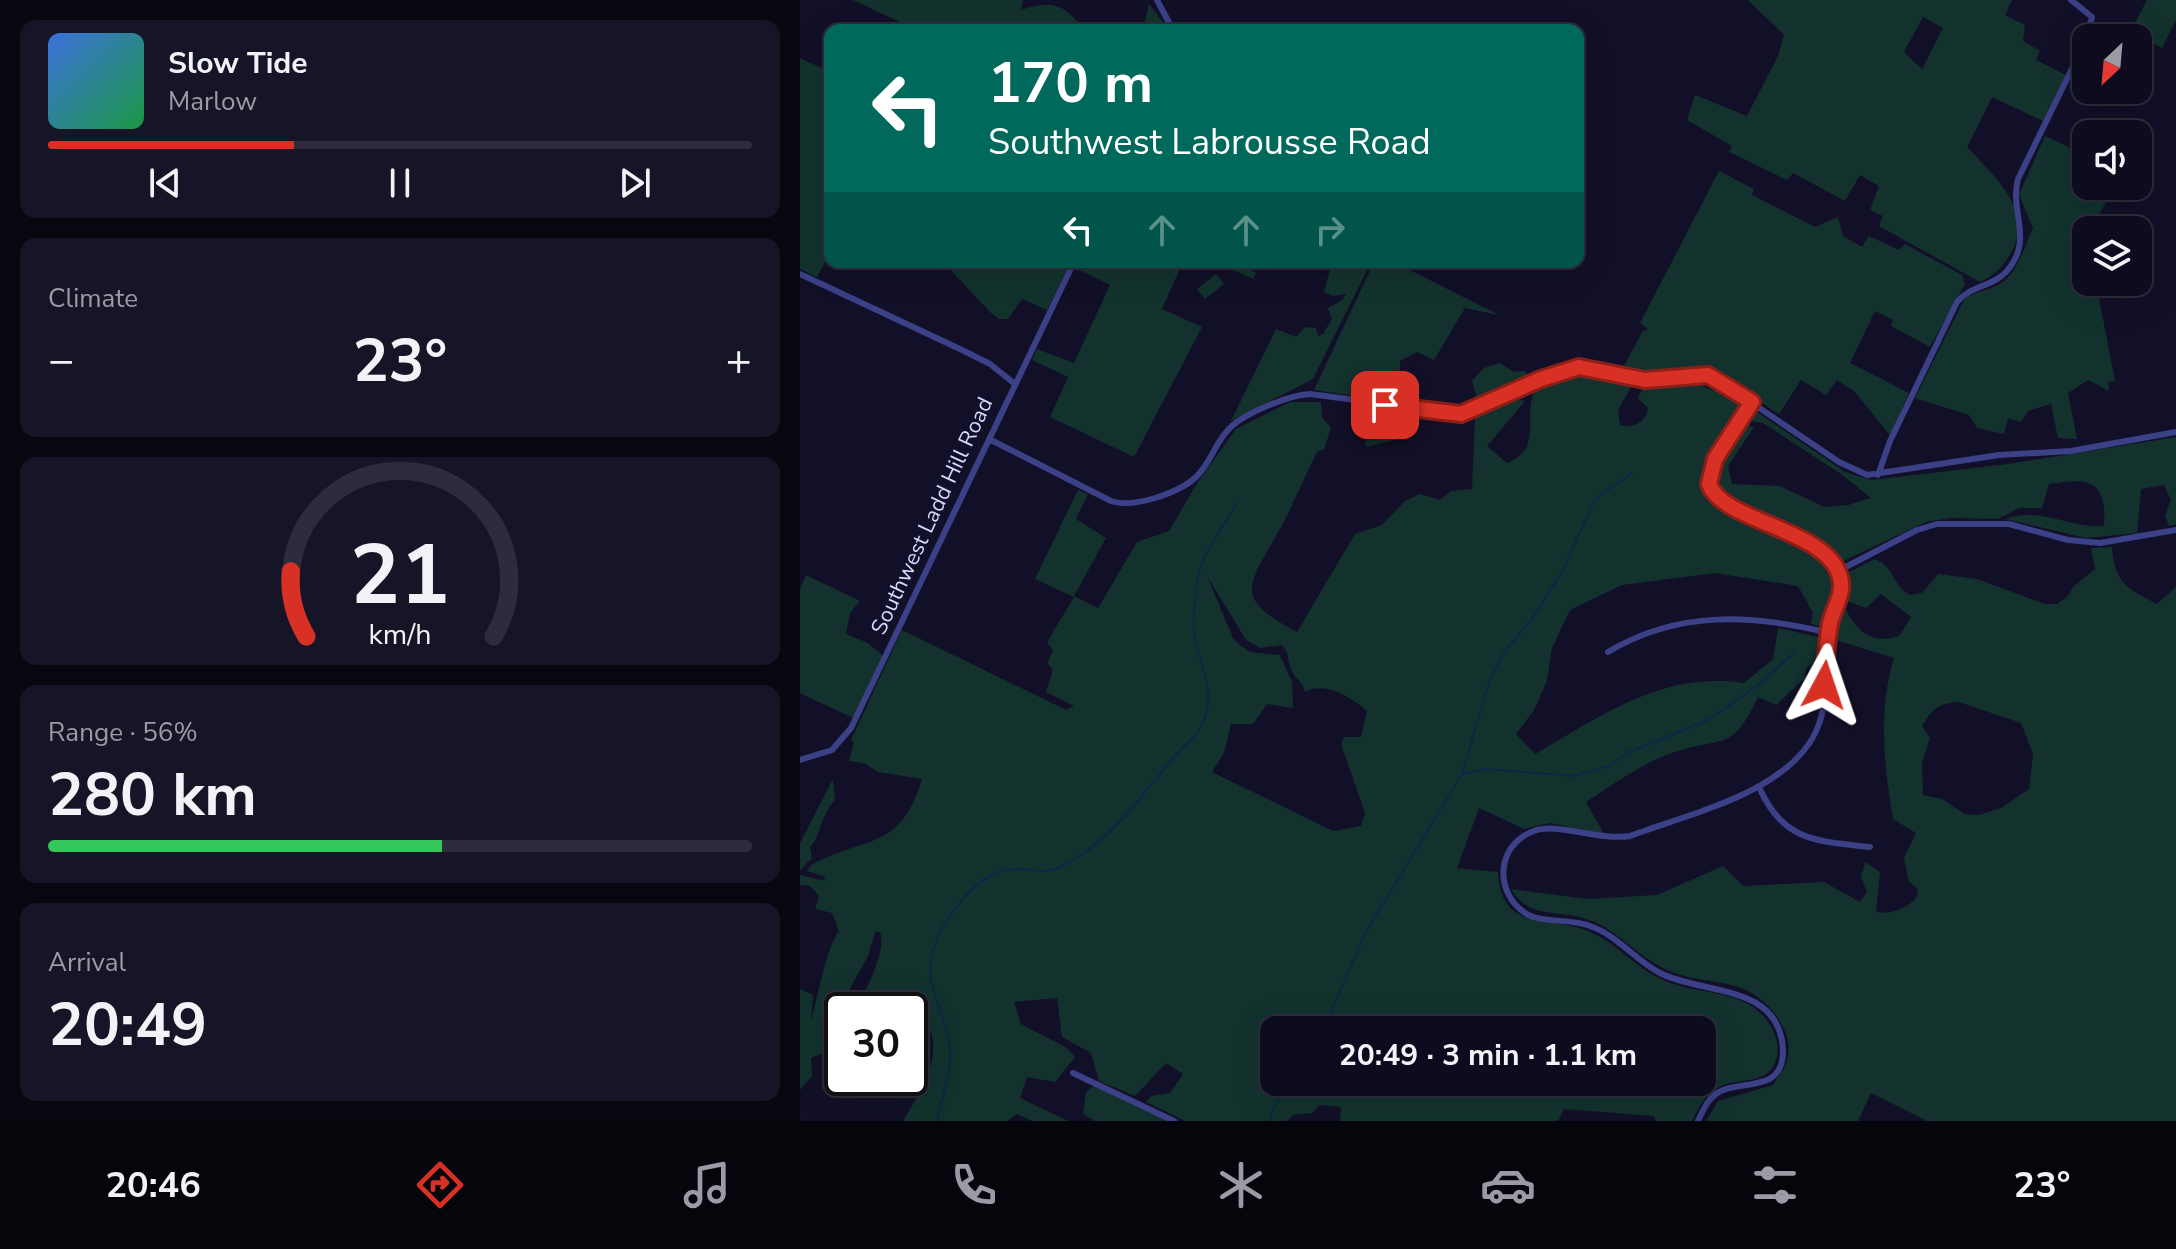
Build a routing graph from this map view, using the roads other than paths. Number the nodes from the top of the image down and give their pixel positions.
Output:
1 (1157, 0) edge
2 (2071, 0) edge
3 (1170, 24) edge
4 (2090, 24) edge
5 (2072, 68) edge
6 (1071, 268) edge
7 (800, 274) edge
8 (1015, 384) junction
9 (1752, 402) junction
10 (2176, 432) edge
11 (989, 439) junction
12 (1878, 475) junction
13 (2176, 530) edge
14 (1838, 571) junction
15 (1829, 633) junction
16 (1608, 652) dead end
17 (800, 760) edge
18 (1759, 787) junction
19 (1870, 847) dead end
20 (1073, 1073) dead end
21 (1174, 1121) edge
22 (1698, 1121) edge

1 - 3 street
2 - 4 street
5 - 12 street
6 - 8 street, Southwest Ladd Hill Road
7 - 8 street
8 - 11 street, Southwest Ladd Hill Road
9 - 11 street
9 - 12 street
9 - 14 street
10 - 12 street
11 - 17 street, Southwest Ladd Hill Road
13 - 14 street
14 - 15 street
15 - 16 street
15 - 18 street
18 - 19 street
18 - 22 street
20 - 21 street

